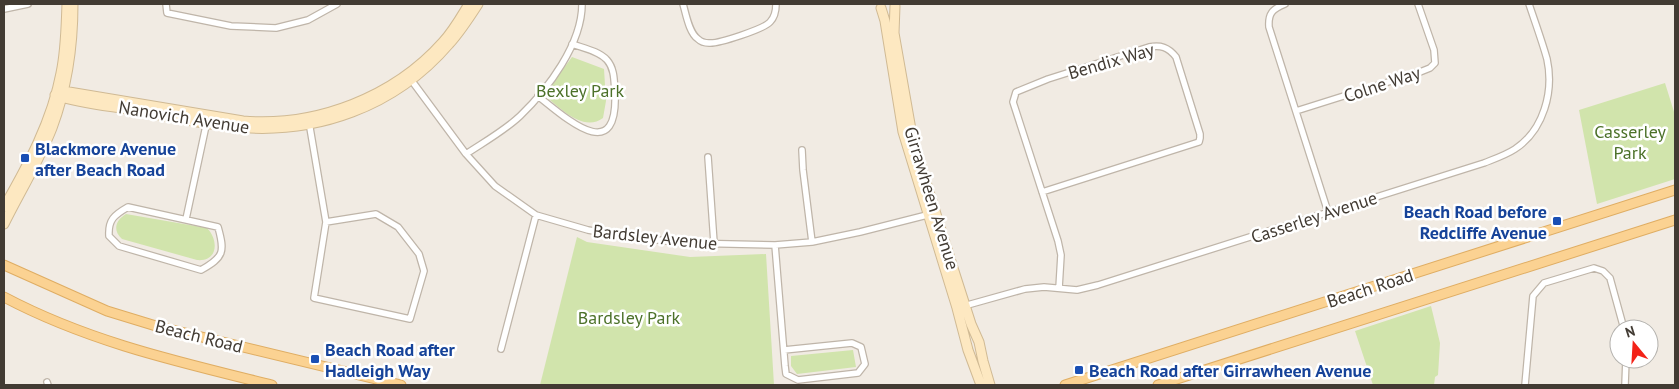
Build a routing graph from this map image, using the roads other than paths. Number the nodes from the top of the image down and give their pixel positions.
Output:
1 (28, 4) edge
2 (67, 4) edge
3 (73, 4) edge
4 (166, 4) edge
5 (337, 4) edge
6 (469, 4) edge
7 (478, 4) edge
8 (582, 4) edge
9 (683, 4) edge
10 (776, 4) edge
11 (1285, 4) edge
12 (1418, 4) edge
13 (1529, 4) edge
14 (897, 5) edge
15 (880, 6) edge
16 (4, 9) edge
17 (572, 44) junction
18 (409, 77) junction
19 (59, 93) junction
20 (538, 96) junction
21 (1296, 111) junction
22 (208, 120) junction
23 (309, 122) junction
24 (802, 150) dead end
25 (466, 154) junction
26 (708, 157) dead end
27 (1675, 190) edge
28 (1042, 192) junction
29 (4, 207) edge
30 (1328, 212) junction
31 (932, 214) junction
32 (536, 215) junction
33 (186, 219) junction
34 (1675, 220) edge
35 (326, 222) junction
36 (4, 224) edge
37 (812, 242) junction
38 (714, 243) junction
39 (775, 245) junction
40 (4, 266) edge
41 (1058, 288) junction
42 (4, 295) edge
43 (961, 307) junction
44 (1621, 319) edge
45 (501, 349) dead end
46 (784, 350) junction
47 (1626, 369) edge
48 (272, 385) edge
49 (401, 385) edge
50 (981, 385) edge
51 (990, 385) edge
52 (1065, 385) edge
53 (1158, 385) edge
54 (1525, 385) edge
55 (1625, 385) edge

1 - 16 street
2 - 19 street
3 - 19 street
4 - 5 street
6 - 18 street, Nanovich Avenue
7 - 18 street, Nanovich Avenue
8 - 17 street
9 - 10 street
11 - 21 street
12 - 21 street, Colne Way
13 - 30 street, Casserley Avenue
14 - 15 street, Girrawheen Avenue
14 - 31 street, Girrawheen Avenue
15 - 31 street, Girrawheen Avenue
17 - 20 street
17 - 20 street
18 - 23 street, Nanovich Avenue
18 - 25 street, Bardsley Avenue
19 - 22 street, Nanovich Avenue
19 - 29 street
19 - 36 street
20 - 25 street
21 - 30 street
22 - 23 street, Nanovich Avenue
22 - 33 street
23 - 35 street
24 - 37 street
25 - 32 street, Bardsley Avenue
26 - 38 street
27 - 52 main road, Beach Road
28 - 28 street, Bendix Way
28 - 41 street, Bendix Way
30 - 41 street, Casserley Avenue
31 - 37 street, Bardsley Avenue
31 - 43 street, Girrawheen Avenue
32 - 38 street, Bardsley Avenue
32 - 45 street
33 - 33 street
34 - 53 main road, Beach Road
35 - 35 street
37 - 39 street, Bardsley Avenue
38 - 39 street, Bardsley Avenue
39 - 46 street
40 - 49 main road, Beach Road
41 - 43 street, Casserley Avenue
42 - 48 main road, Beach Road
43 - 50 street, Girrawheen Avenue
43 - 51 street, Girrawheen Avenue
44 - 54 street
46 - 46 street
47 - 55 street

